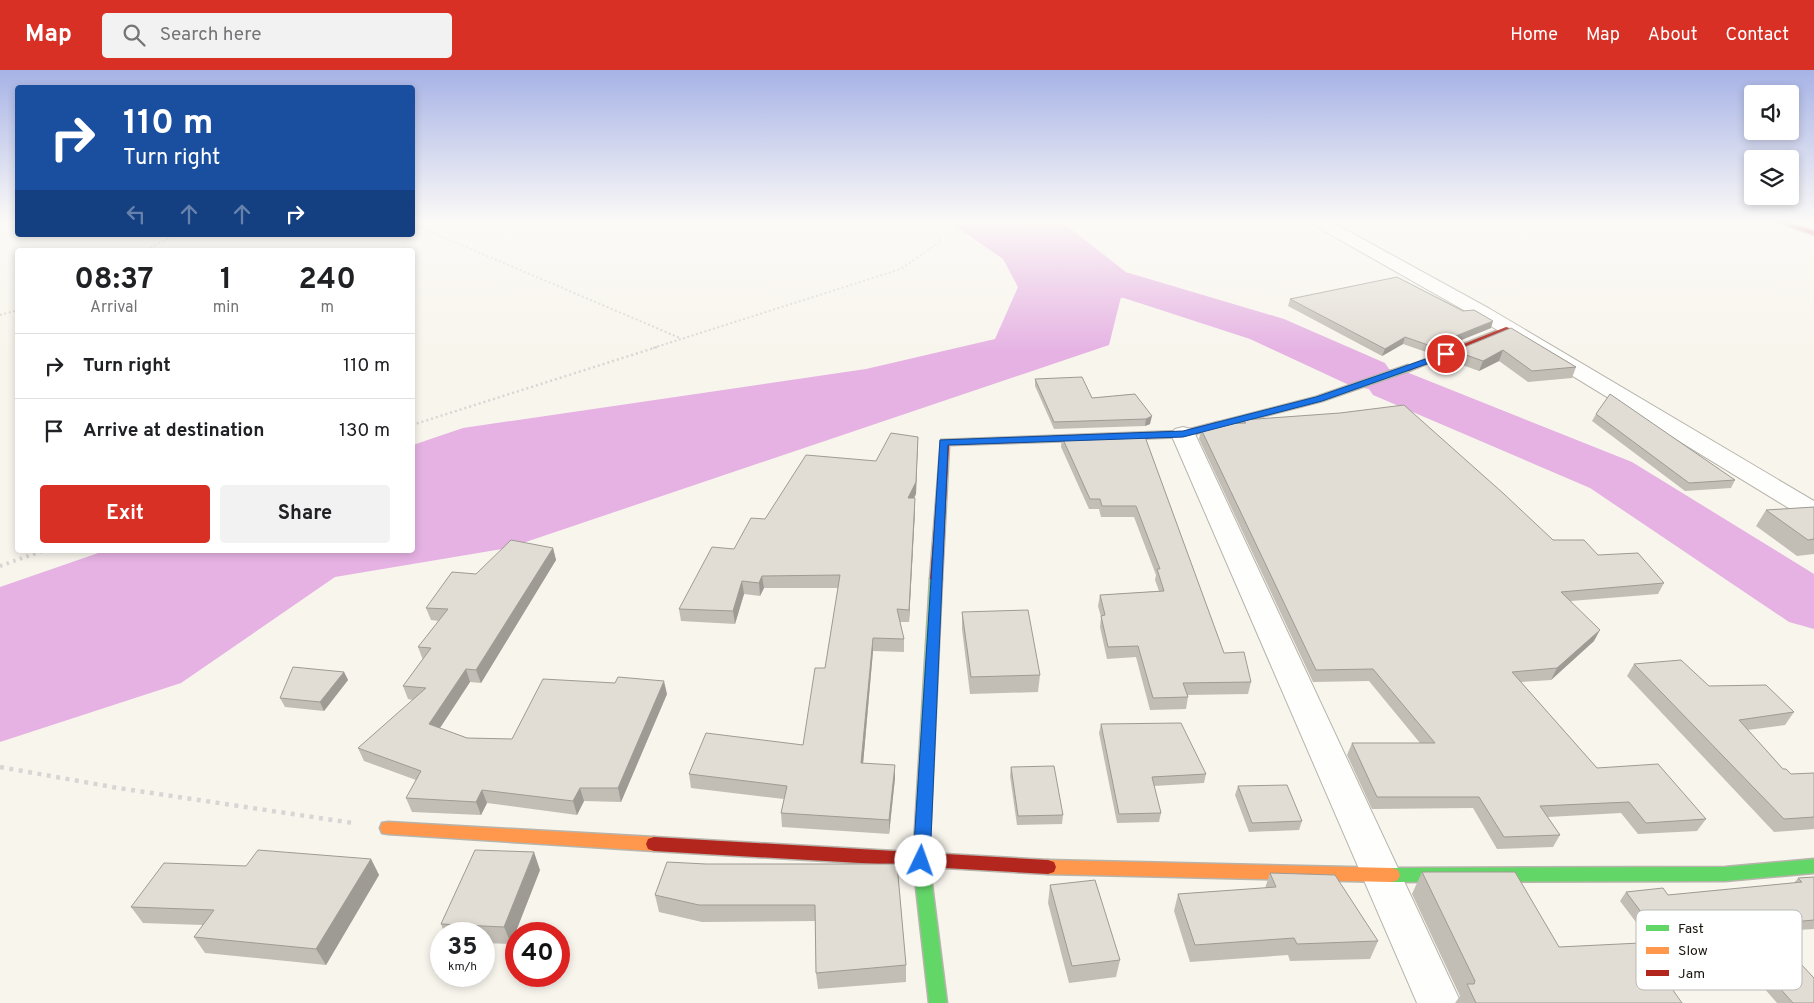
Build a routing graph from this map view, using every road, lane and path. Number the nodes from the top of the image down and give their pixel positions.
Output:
1 (508, 265) edge
2 (907, 265) edge
3 (1395, 265) edge
4 (15, 311) edge
5 (0, 315) edge
6 (1509, 329) junction
7 (681, 338) junction
8 (415, 424) edge
9 (1183, 434) junction
10 (1814, 512) edge
11 (37, 553) edge
12 (0, 566) edge
13 (0, 767) edge
14 (388, 828) joint
15 (921, 861) junction
16 (1814, 866) edge
17 (1381, 874) junction
18 (938, 1003) edge
19 (1439, 1003) edge

1 - 7 path
2 - 7 path
3 - 6 street
4 - 5 path
6 - 9 street
6 - 10 street
7 - 8 path
9 - 15 street
9 - 17 street
11 - 12 path
13 - 14 path
14 - 15 street
15 - 17 street
15 - 18 street
16 - 17 street
17 - 19 street

